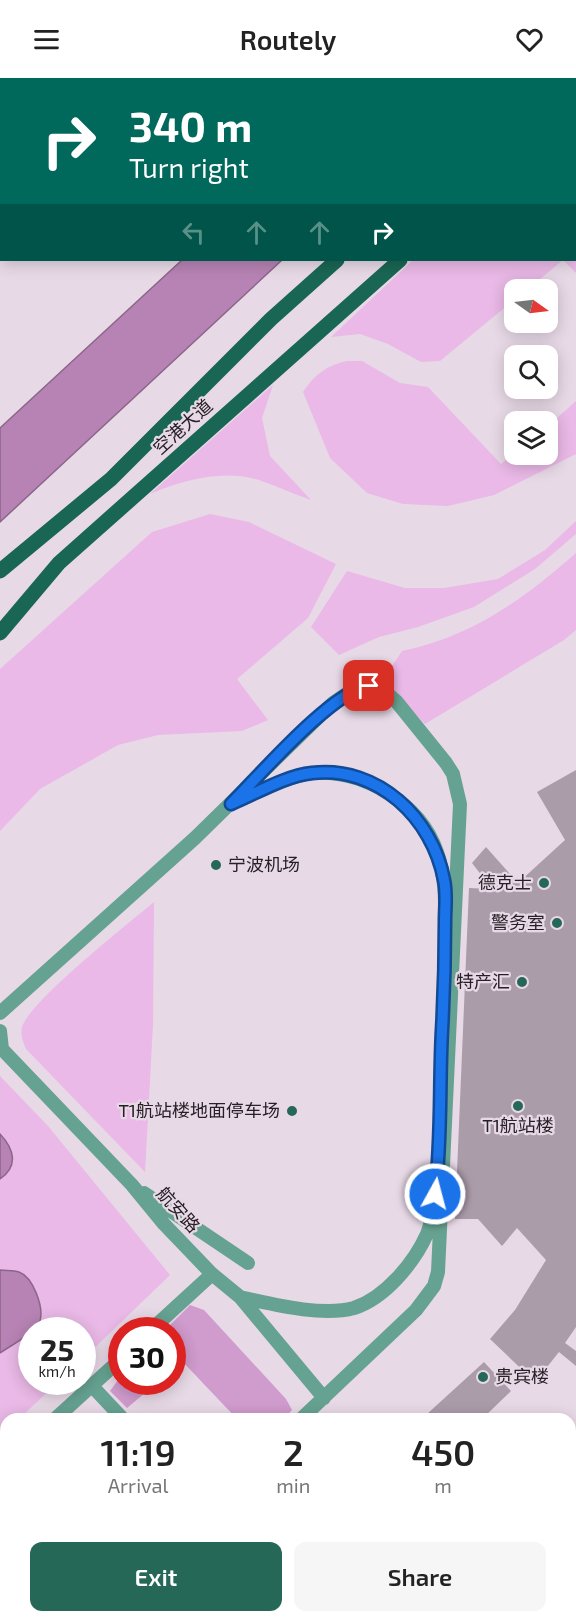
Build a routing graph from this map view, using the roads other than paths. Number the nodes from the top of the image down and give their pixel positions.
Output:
1 (336, 261) edge
2 (399, 261) edge
3 (0, 572) edge
4 (0, 632) edge
5 (231, 804) junction
6 (0, 1013) edge
7 (0, 1031) edge
8 (1, 1049) edge
9 (132, 1185) junction
10 (248, 1263) dead end
11 (212, 1274) junction
12 (240, 1297) junction
13 (165, 1317) edge
14 (108, 1371) edge
15 (96, 1382) edge
16 (96, 1390) edge
17 (82, 1395) edge
18 (324, 1398) junction
19 (62, 1413) edge
20 (117, 1413) edge
21 (308, 1413) edge

1 - 3 main road, 空港大道
2 - 4 main road, 空港大道
5 - 6 street
5 - 12 street
5 - 18 street
7 - 8 street
8 - 9 street, 航安路
9 - 10 street
9 - 11 street, 航安路
11 - 12 street, 航安路
11 - 13 street
12 - 18 street, 航安路
14 - 15 street
16 - 20 street
17 - 19 street
18 - 21 street

